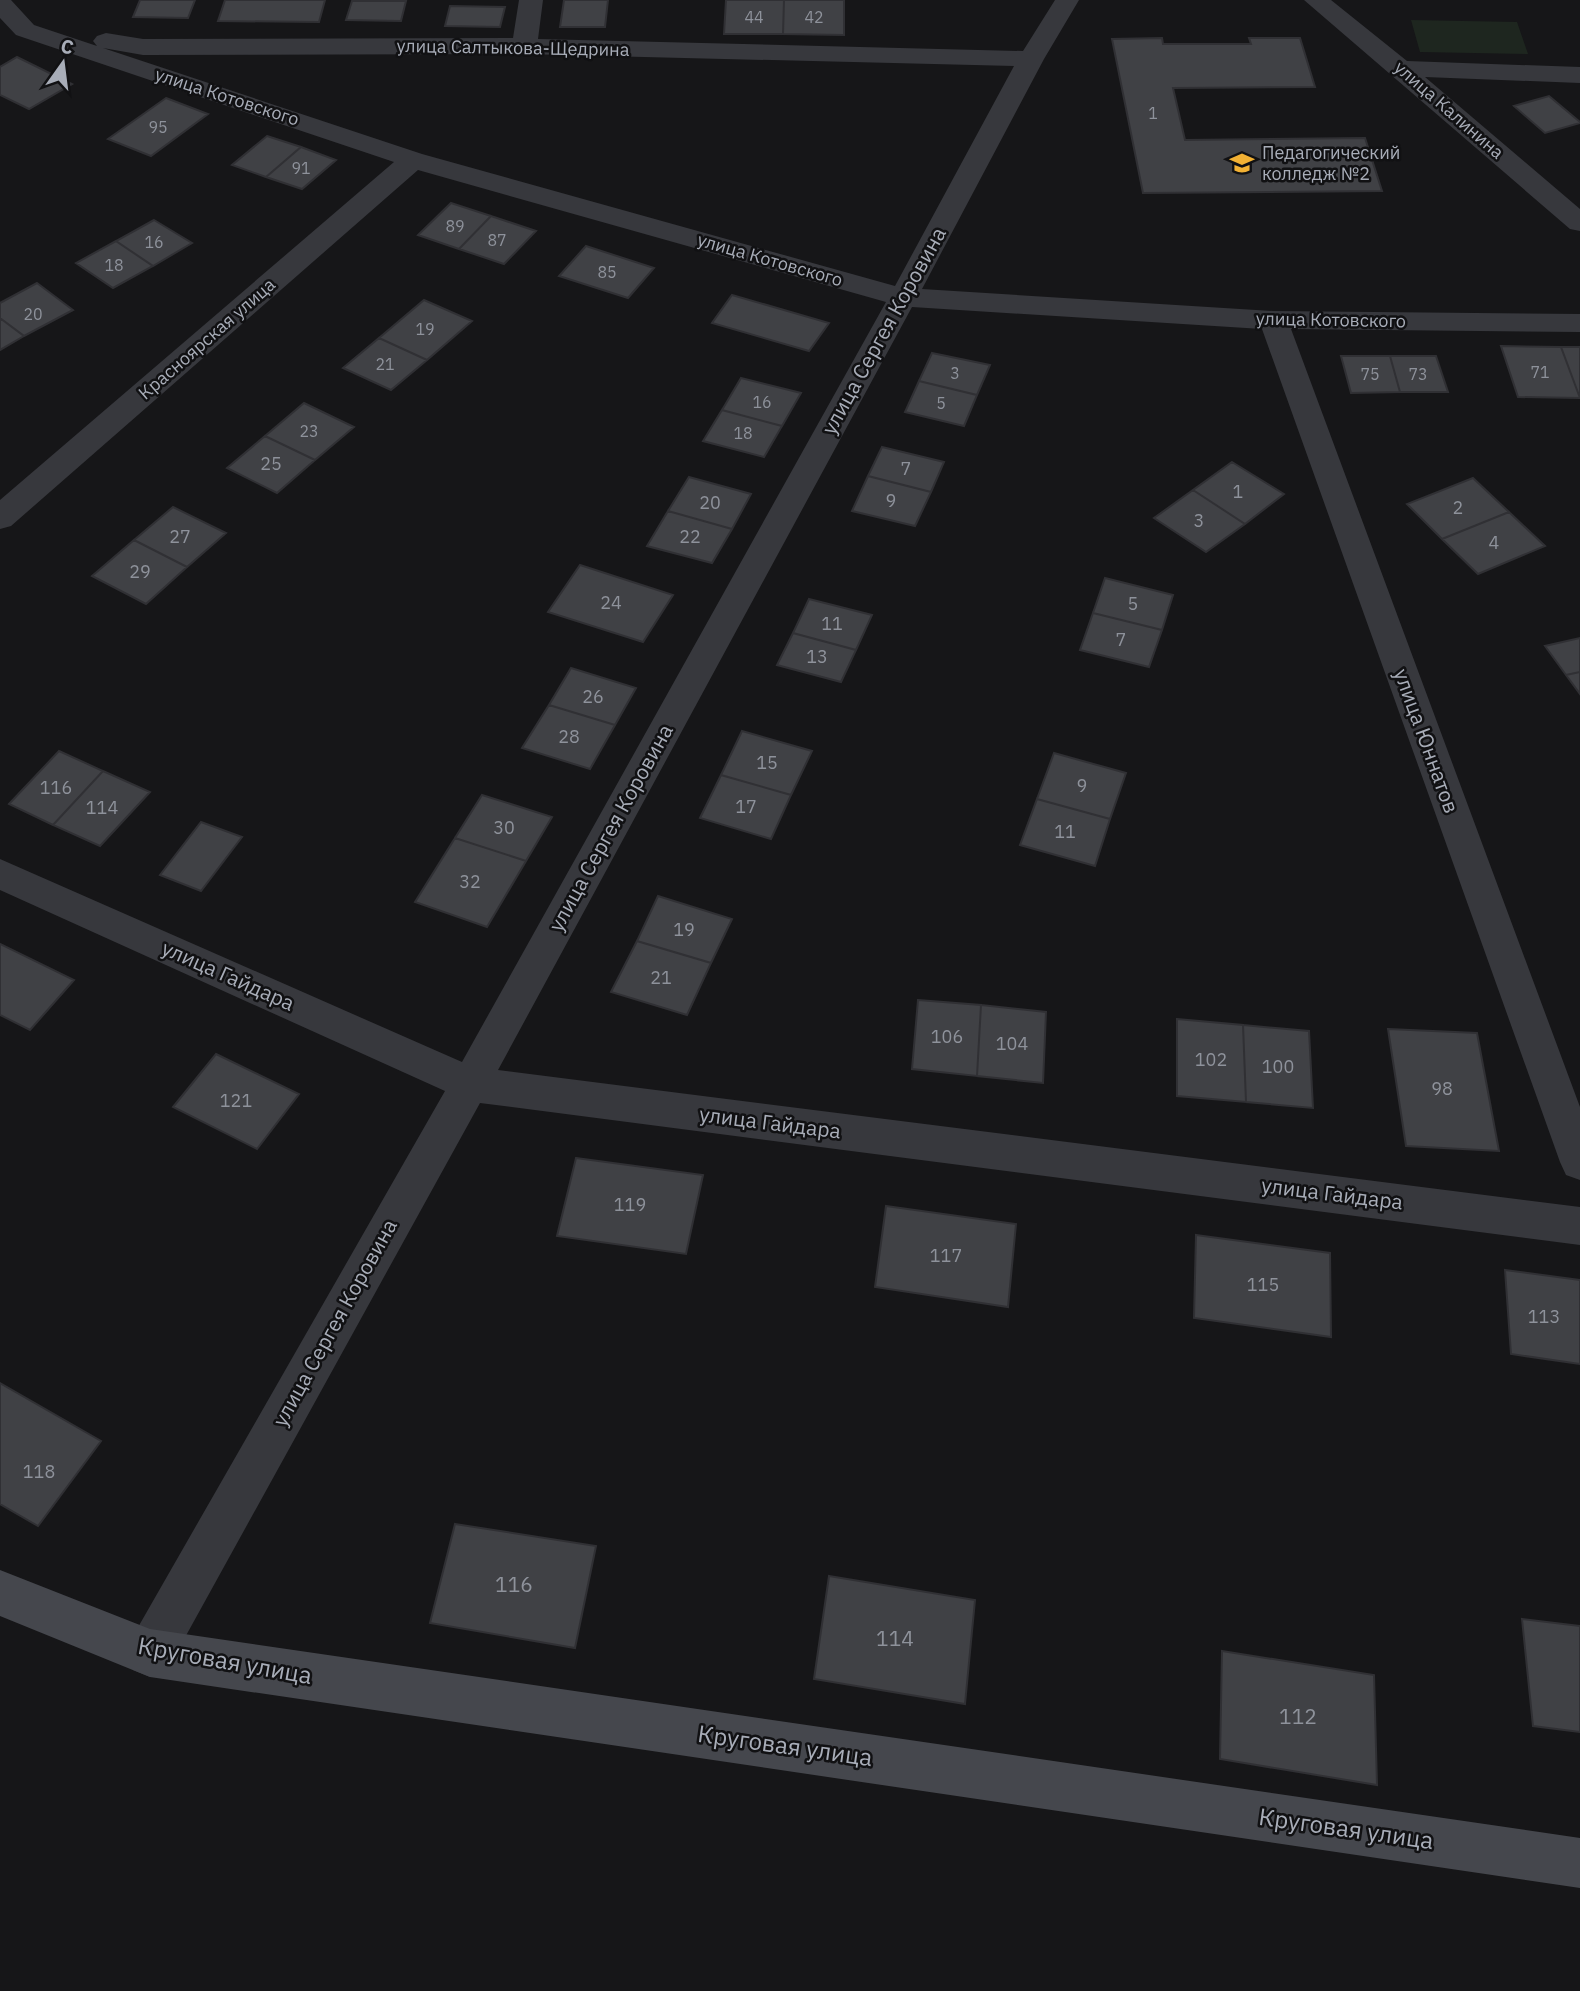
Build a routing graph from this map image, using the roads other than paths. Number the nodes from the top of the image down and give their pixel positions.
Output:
1 (531, 0) edge
2 (1067, 0) edge
3 (1316, 0) edge
4 (0, 3) edge
5 (25, 30) junction
6 (0, 43) edge
7 (524, 46) junction
8 (1031, 59) junction
9 (1400, 68) junction
10 (1580, 75) edge
11 (413, 160) junction
12 (1580, 223) edge
13 (903, 297) junction
14 (1273, 320) junction
15 (1580, 323) edge
16 (0, 518) edge
17 (0, 874) edge
18 (470, 1084) junction
19 (1580, 1162) edge
20 (1580, 1226) edge
21 (0, 1593) edge
22 (150, 1653) junction
23 (1580, 1863) edge

1 - 7 street
2 - 8 street, улица Сергея Коровина
3 - 9 street, улица Калинина
4 - 5 street, улица Котовского
5 - 6 street
5 - 7 street, улица Салтыкова-Щедрина
5 - 11 street, улица Котовского
7 - 8 street, улица Салтыкова-Щедрина
8 - 13 street, улица Сергея Коровина
9 - 10 street
9 - 12 street, улица Калинина
11 - 13 street, улица Котовского
11 - 16 street, Красноярская улица
13 - 14 street, улица Котовского
13 - 18 street, улица Сергея Коровина
14 - 15 street, улица Котовского
14 - 19 street, улица Юннатов
17 - 18 street, улица Гайдара
18 - 20 street, улица Гайдара
18 - 22 street, улица Сергея Коровина
21 - 22 street, Круговая улица
22 - 23 street, Круговая улица

